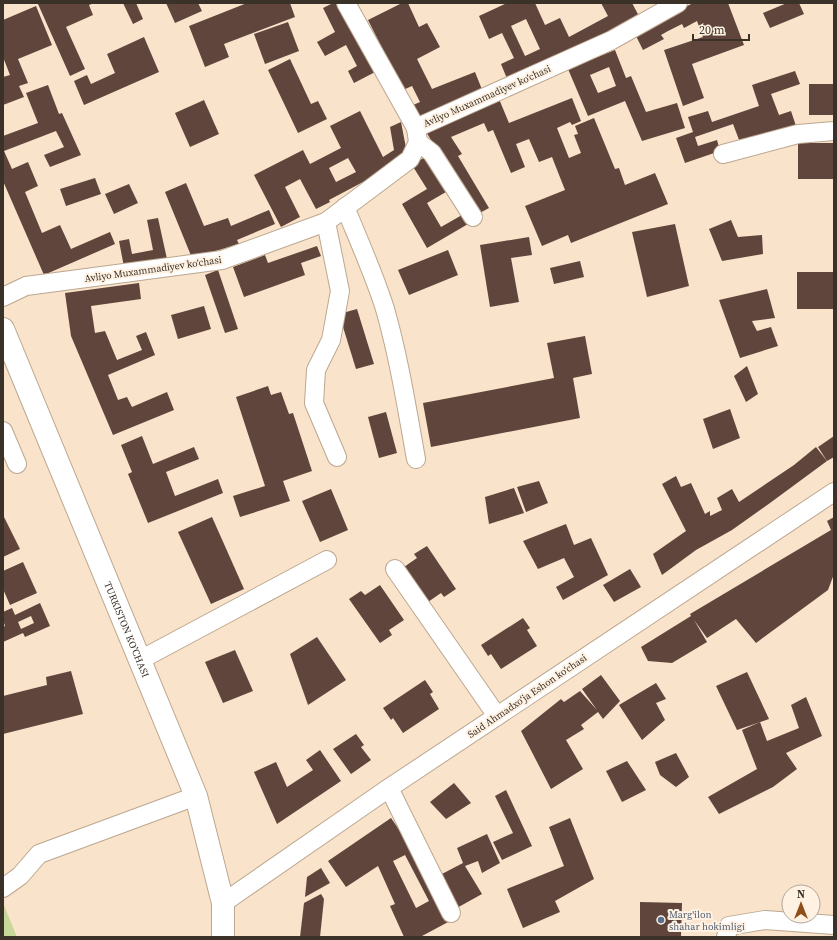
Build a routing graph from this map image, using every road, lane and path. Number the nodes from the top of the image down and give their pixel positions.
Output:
1 (346, 3) edge
2 (678, 3) edge
3 (834, 131) edge
4 (417, 135) junction
5 (723, 154) dead end
6 (345, 207) junction
7 (472, 217) dead end
8 (326, 222) junction
9 (3, 297) edge
10 (6, 341) edge
11 (3, 431) edge
12 (337, 457) dead end
13 (416, 459) dead end
14 (17, 464) dead end
15 (834, 492) edge
16 (327, 560) dead end
17 (395, 570) dead end
18 (140, 660) junction
19 (497, 716) junction
20 (389, 788) junction
21 (196, 796) junction
22 (3, 888) edge
23 (223, 903) junction
24 (451, 913) dead end
25 (834, 926) edge
26 (223, 937) edge
27 (726, 937) edge

1 - 4 street
2 - 4 street, Avliyo Muxammadiyev koʻchasi
3 - 5 street
4 - 6 street, Avliyo Muxammadiyev koʻchasi
4 - 7 street
6 - 8 street, Avliyo Muxammadiyev koʻchasi
6 - 13 street
8 - 9 street, Avliyo Muxammadiyev koʻchasi
8 - 12 street
10 - 18 main road, TURKISTON KO’CHASI
11 - 14 street
15 - 19 street, Said Ahmadxoʻja Eshon koʻchasi
16 - 18 street
17 - 19 street
18 - 21 main road, TURKISTON KO’CHASI
19 - 20 street, Said Ahmadxoʻja Eshon koʻchasi
20 - 23 street, Said Ahmadxoʻja Eshon koʻchasi
20 - 24 street
21 - 22 street
21 - 23 main road, TURKISTON KO’CHASI
23 - 26 main road, TURKISTON KO’CHASI
25 - 27 street

